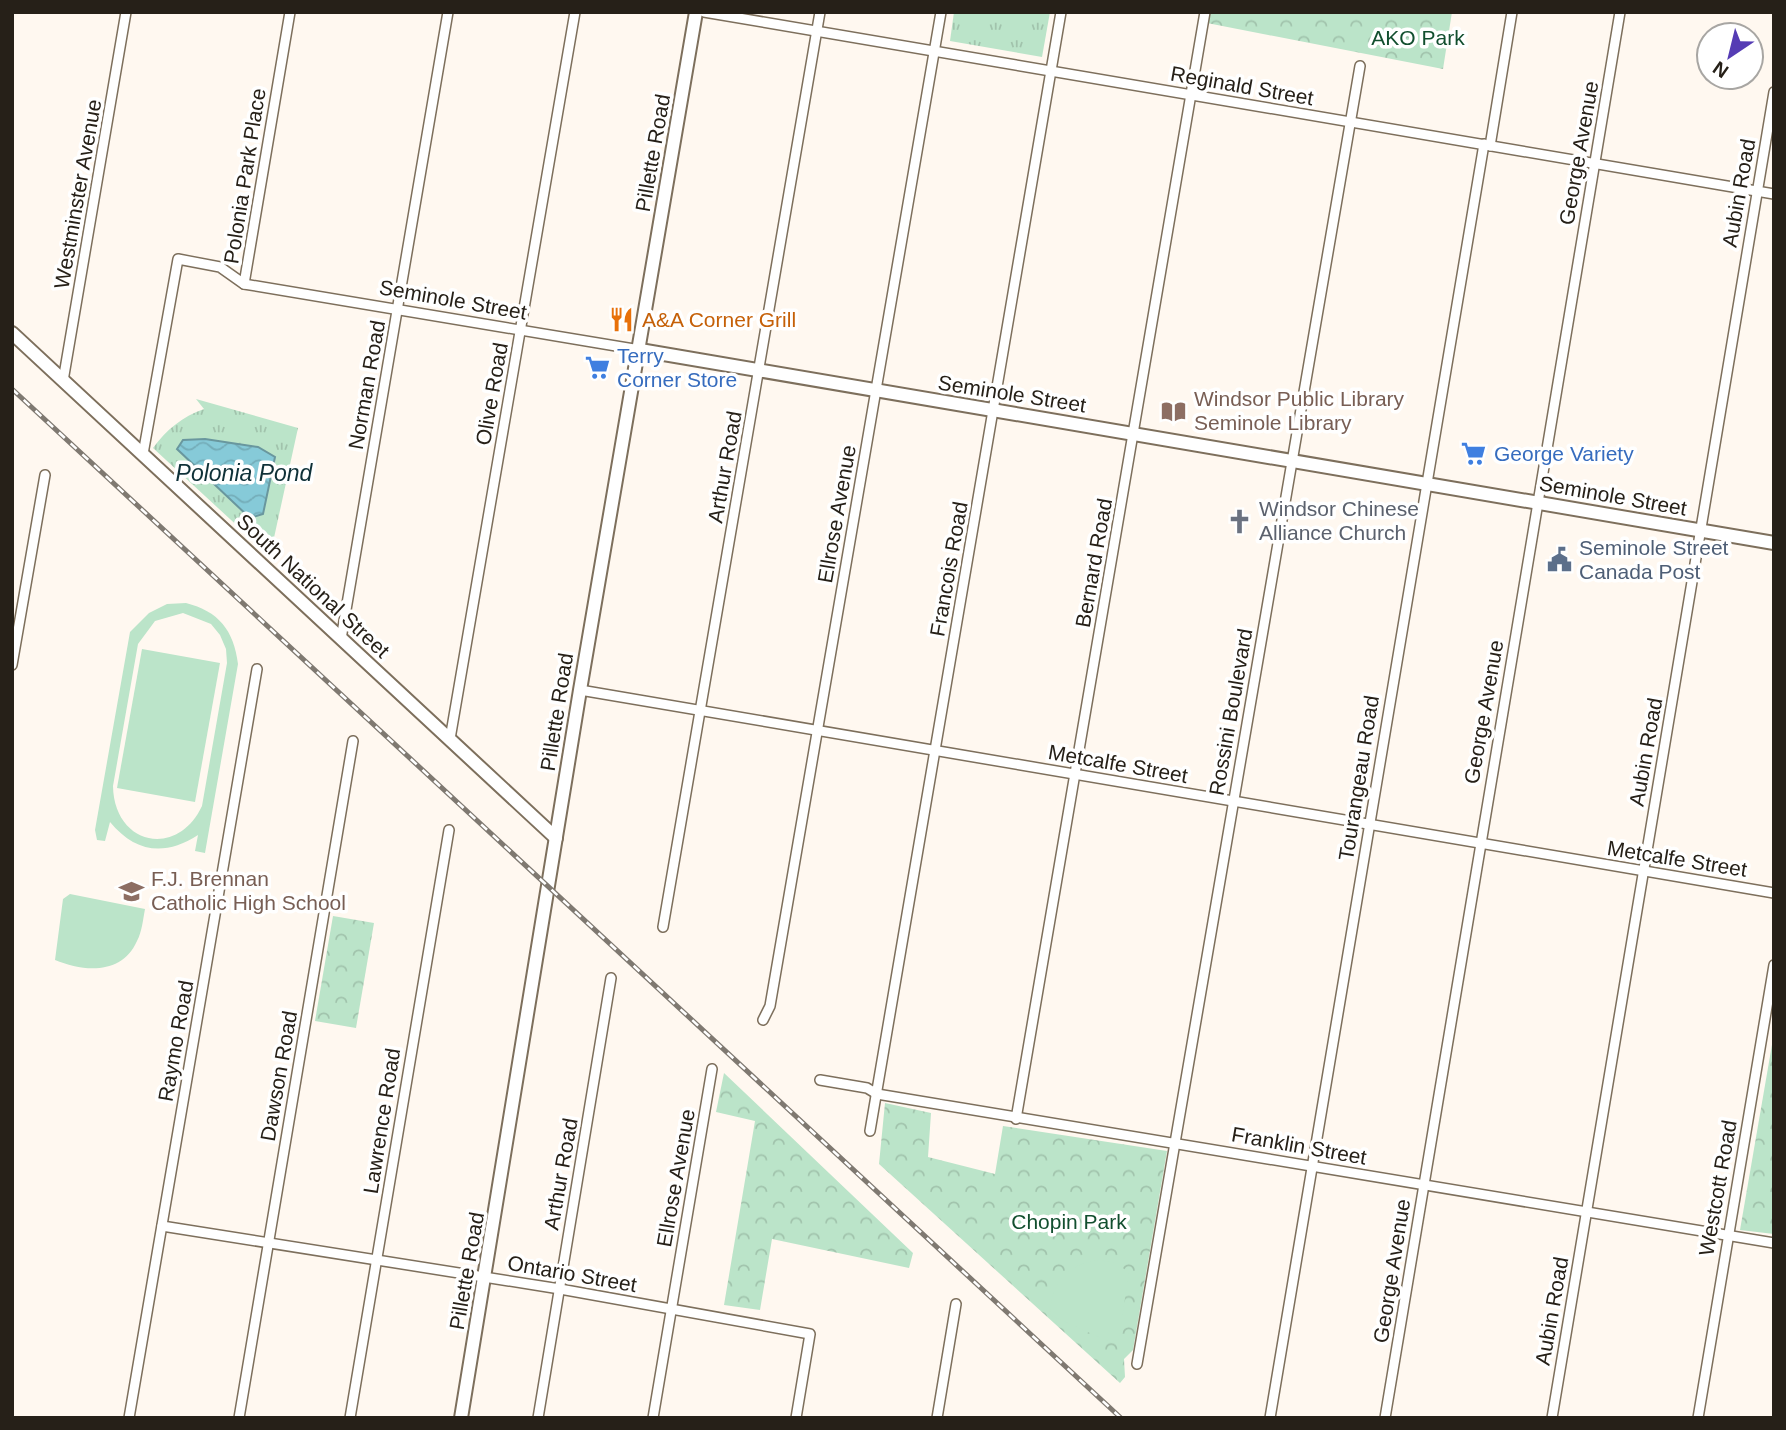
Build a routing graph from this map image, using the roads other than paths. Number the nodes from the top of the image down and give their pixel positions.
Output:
1 (126, 12) edge
2 (290, 12) edge
3 (448, 12) edge
4 (575, 12) edge
5 (696, 12) edge
6 (704, 12) edge
7 (820, 12) edge
8 (941, 12) edge
9 (1061, 12) edge
10 (1205, 12) edge
11 (1512, 12) edge
12 (1620, 12) edge
13 (817, 32) junction
14 (934, 51) junction
15 (1360, 66) dead end
16 (1051, 71) junction
17 (1774, 92) edge
18 (1191, 95) junction
19 (1350, 122) junction
20 (1487, 145) junction
21 (1595, 163) junction
22 (1757, 191) junction
23 (1774, 194) edge
24 (244, 284) junction
25 (398, 309) junction
26 (521, 331) junction
27 (12, 333) edge
28 (640, 350) junction
29 (760, 371) junction
30 (63, 381) junction
31 (877, 391) junction
32 (993, 411) junction
33 (1134, 433) junction
34 (143, 454) junction
35 (1292, 459) junction
36 (45, 475) dead end
37 (1426, 482) junction
38 (1538, 503) junction
39 (1700, 530) junction
40 (1774, 542) edge
41 (341, 639) junction
42 (12, 665) edge
43 (257, 670) dead end
44 (580, 690) junction
45 (701, 710) junction
46 (817, 730) junction
47 (450, 739) junction
48 (353, 741) dead end
49 (936, 751) junction
50 (1075, 775) junction
51 (1233, 802) junction
52 (1368, 825) junction
53 (449, 830) dead end
54 (556, 838) junction
55 (1479, 844) junction
56 (1643, 872) junction
57 (1774, 893) edge
58 (663, 927) dead end
59 (1774, 965) edge
60 (611, 978) dead end
61 (762, 1020) dead end
62 (712, 1069) dead end
63 (820, 1080) dead end
64 (877, 1094) junction
65 (1016, 1119) junction
66 (870, 1131) dead end
67 (1175, 1142) junction
68 (1312, 1167) junction
69 (1424, 1185) junction
70 (1586, 1212) junction
71 (162, 1226) junction
72 (1728, 1236) junction
73 (1774, 1243) edge
74 (269, 1244) junction
75 (376, 1262) junction
76 (485, 1277) junction
77 (560, 1289) junction
78 (956, 1304) dead end
79 (671, 1310) junction
80 (1137, 1364) dead end
81 (129, 1418) edge
82 (239, 1418) edge
83 (350, 1418) edge
84 (461, 1418) edge
85 (538, 1418) edge
86 (653, 1418) edge
87 (796, 1418) edge
88 (937, 1418) edge
89 (1270, 1418) edge
90 (1385, 1418) edge
91 (1552, 1418) edge
92 (1698, 1418) edge

1 - 30 street, Westminster Avenue
2 - 24 street, Polonia Park Place
3 - 25 street, Norman Road
4 - 26 street, Olive Road
5 - 28 street, Pillette Road
6 - 13 street, Reginald Street
7 - 13 street, Arthur Road
8 - 14 street, Ellrose Avenue
9 - 16 street, Francois Road
10 - 18 street, Bernard Road
11 - 20 street, Tourangeau Road
12 - 21 street, George Avenue
13 - 14 street, Reginald Street
13 - 29 street, Arthur Road
14 - 16 street, Reginald Street
14 - 31 street, Ellrose Avenue
15 - 19 street, Rossini Boulevard
16 - 18 street, Reginald Street
16 - 32 street, Francois Road
17 - 22 street, Aubin Road
18 - 19 street, Reginald Street
18 - 33 street, Bernard Road
19 - 20 street, Reginald Street
19 - 35 street, Rossini Boulevard
20 - 21 street, Reginald Street
20 - 37 street, Tourangeau Road
21 - 22 street, Reginald Street
21 - 38 street, George Avenue
22 - 23 street, Reginald Street
22 - 39 street, Aubin Road
24 - 25 street, Seminole Street
24 - 34 street, Polonia Park Place
25 - 26 street, Seminole Street
25 - 41 street, Norman Road
26 - 28 street, Seminole Street
26 - 47 street, Olive Road
27 - 30 street, South National Street
28 - 29 street, Seminole Street
28 - 44 street, Pillette Road
29 - 31 street, Seminole Street
29 - 45 street, Arthur Road
30 - 34 street, South National Street
31 - 32 street, Seminole Street
31 - 46 street, Ellrose Avenue
32 - 33 street, Seminole Street
32 - 49 street, Francois Road
33 - 35 street, Seminole Street
33 - 50 street, Bernard Road
34 - 41 street, South National Street
35 - 37 street, Seminole Street
35 - 51 street, Rossini Boulevard
36 - 42 street
37 - 38 street, Seminole Street
37 - 52 street, Tourangeau Road
38 - 39 street, Seminole Street
38 - 55 street, George Avenue
39 - 40 street, Seminole Street
39 - 56 street, Aubin Road
41 - 47 street, South National Street
43 - 71 street, Raymo Road
44 - 45 street, Metcalfe Street
44 - 54 street, Pillette Road
45 - 46 street, Metcalfe Street
45 - 58 street, Arthur Road
46 - 49 street, Metcalfe Street
46 - 61 street, Ellrose Avenue
47 - 54 street, South National Street
48 - 74 street, Dawson Road
49 - 50 street, Metcalfe Street
49 - 64 street, Francois Road
50 - 51 street, Metcalfe Street
50 - 65 street, Bernard Road
51 - 52 street, Metcalfe Street
51 - 67 street, Rossini Boulevard
52 - 55 street, Metcalfe Street
52 - 68 street, Tourangeau Road
53 - 75 street, Lawrence Road
54 - 76 street, Pillette Road
55 - 56 street, Metcalfe Street
55 - 69 street, George Avenue
56 - 57 street, Metcalfe Street
56 - 70 street, Aubin Road
59 - 72 street, Westcott Road
60 - 77 street, Arthur Road
62 - 79 street, Ellrose Avenue
63 - 64 street, Franklin Street
64 - 65 street, Franklin Street
64 - 66 street, Francois Road
65 - 67 street, Franklin Street
67 - 68 street, Franklin Street
67 - 80 street, Rossini Boulevard
68 - 69 street, Franklin Street
68 - 89 street, Tourangeau Road
69 - 70 street, Franklin Street
69 - 90 street, George Avenue
70 - 72 street, Franklin Street
70 - 91 street, Aubin Road
71 - 74 street, Ontario Street
71 - 81 street, Raymo Road
72 - 73 street, Franklin Street
72 - 92 street, Westcott Road
74 - 75 street, Ontario Street
74 - 82 street, Dawson Road
75 - 76 street, Ontario Street
75 - 83 street, Lawrence Road
76 - 77 street, Ontario Street
76 - 84 street, Pillette Road
77 - 79 street, Ontario Street
77 - 85 street, Arthur Road
78 - 88 street
79 - 86 street, Ellrose Avenue
79 - 87 street, Ontario Street

